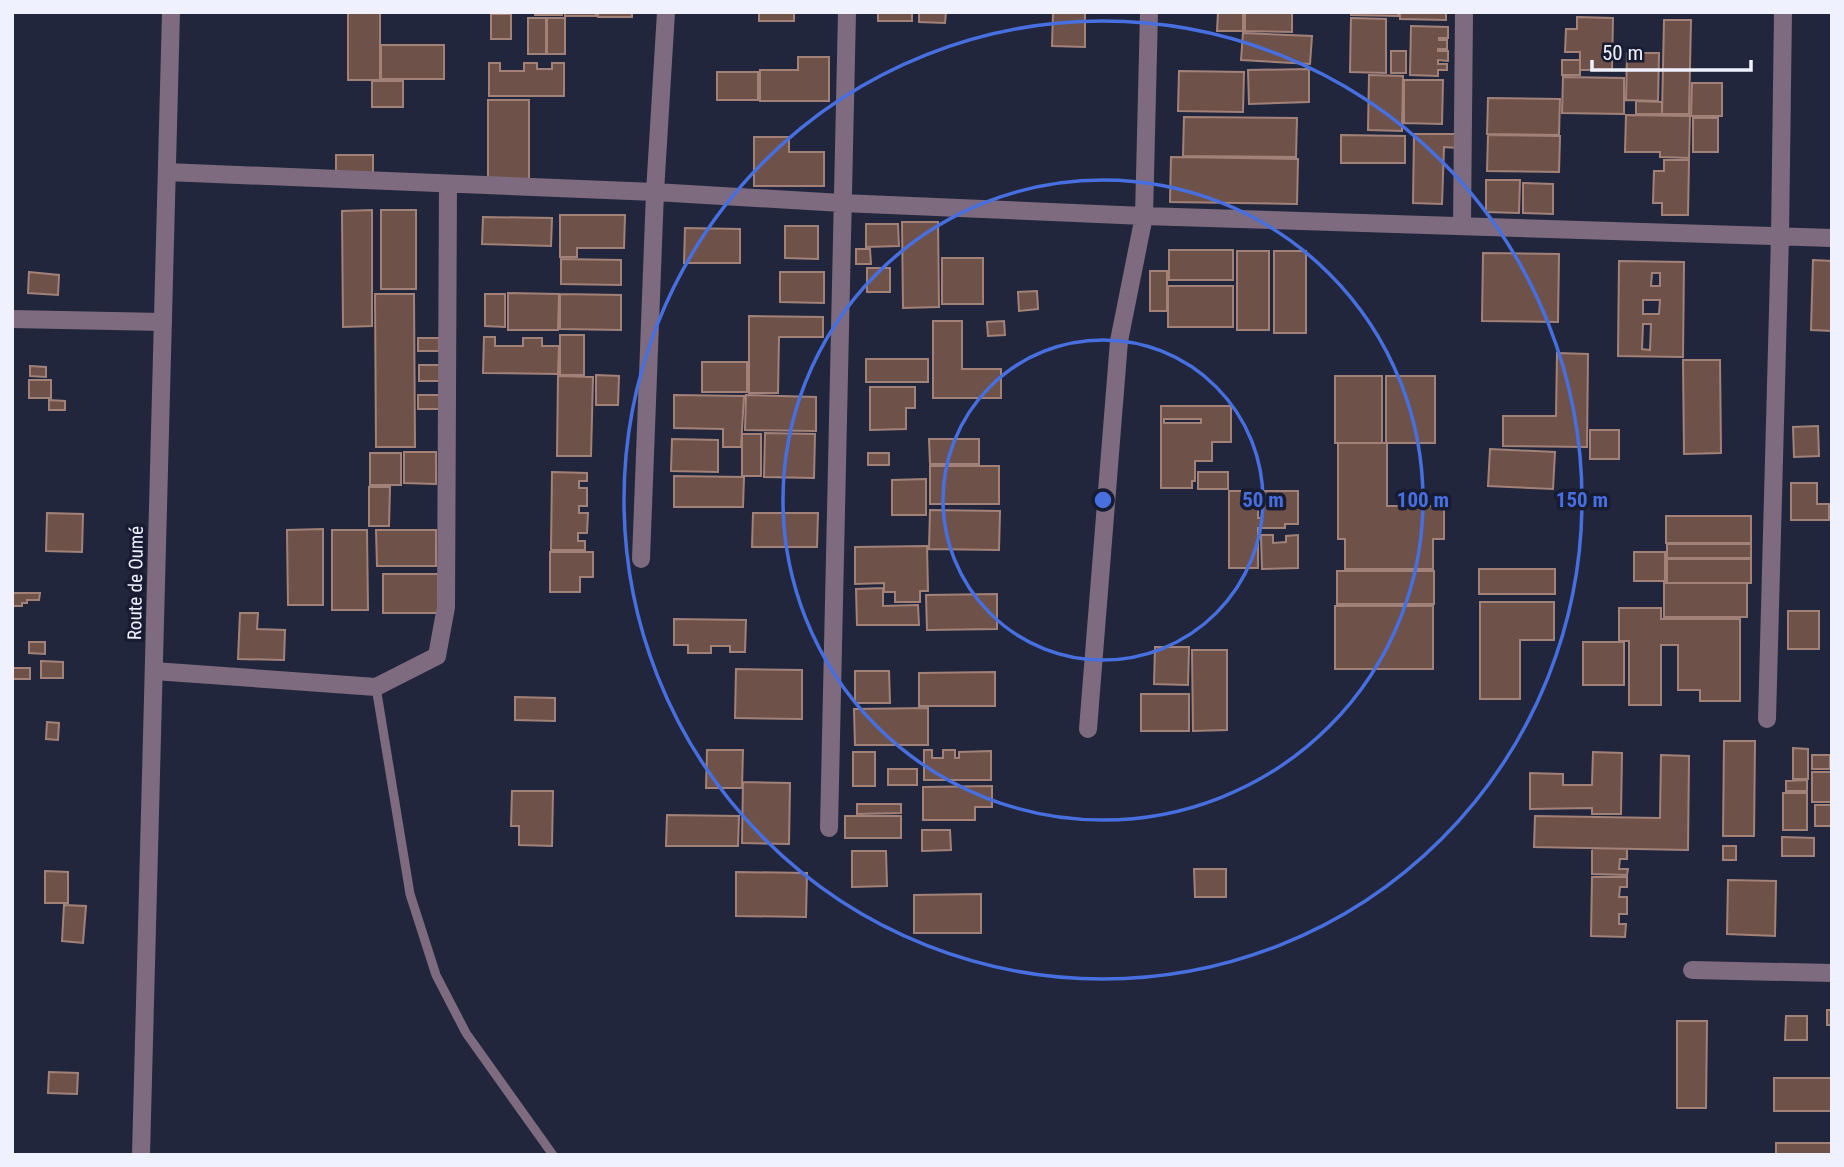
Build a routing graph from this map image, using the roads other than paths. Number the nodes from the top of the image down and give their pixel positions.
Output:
1 (171, 12) edge
2 (666, 12) edge
3 (847, 12) edge
4 (1149, 12) edge
5 (1464, 12) edge
6 (1783, 12) edge
7 (167, 172) junction
8 (448, 184) junction
9 (655, 192) junction
10 (842, 203) junction
11 (1144, 216) junction
12 (1462, 225) junction
13 (1780, 236) junction
14 (1832, 238) edge
15 (12, 319) edge
16 (163, 322) junction
17 (641, 559) dead end
18 (154, 671) junction
19 (376, 687) junction
20 (1767, 719) dead end
21 (1088, 729) dead end
22 (829, 828) dead end
23 (1692, 970) dead end
24 (1832, 973) edge
25 (141, 1155) edge
26 (553, 1155) edge

1 - 7 street, Route de Oumé
2 - 9 street
3 - 10 street
4 - 11 street
5 - 12 street
6 - 13 street
7 - 8 street
7 - 16 street, Route de Oumé
8 - 9 street
8 - 19 street
9 - 10 street
9 - 17 street
10 - 11 street
10 - 22 street
11 - 12 street
11 - 21 street
12 - 13 street
13 - 14 street
13 - 20 street
15 - 16 street
16 - 18 street, Route de Oumé
18 - 19 street
18 - 25 street, Route de Oumé
19 - 26 lane
23 - 24 street

